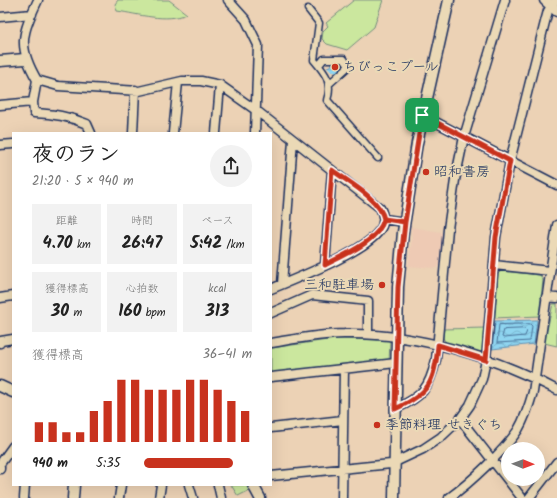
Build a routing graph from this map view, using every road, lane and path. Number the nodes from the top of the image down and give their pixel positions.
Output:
1 (38, 0) edge
2 (228, 0) edge
3 (449, 0) edge
4 (504, 0) edge
5 (553, 4) edge
6 (308, 9) dead end
7 (32, 14) junction
8 (0, 17) edge
9 (25, 58) junction
10 (0, 61) edge
11 (319, 65) junction
12 (37, 80) junction
13 (178, 82) junction
14 (329, 84) junction
15 (220, 85) junction
16 (135, 90) junction
17 (33, 102) junction
18 (0, 105) edge
19 (256, 110) junction
20 (422, 115) junction
21 (91, 132) edge
22 (133, 132) edge
23 (173, 132) edge
24 (216, 132) edge
25 (255, 132) edge
26 (464, 137) junction
27 (293, 140) junction
28 (12, 144) edge
29 (0, 145) edge
30 (378, 158) dead end
31 (510, 161) junction
32 (332, 170) junction
33 (557, 186) edge
34 (384, 219) junction
35 (405, 222) junction
36 (557, 225) edge
37 (325, 265) junction
38 (494, 265) junction
39 (550, 271) junction
40 (282, 284) junction
41 (272, 289) edge
42 (12, 296) edge
43 (546, 297) junction
44 (0, 298) edge
45 (557, 298) edge
46 (272, 313) edge
47 (368, 334) junction
48 (397, 338) junction
49 (0, 339) edge
50 (12, 339) edge
51 (272, 341) edge
52 (438, 345) junction
53 (486, 360) junction
54 (396, 363) junction
55 (344, 369) junction
56 (272, 376) edge
57 (534, 378) junction
58 (0, 386) edge
59 (557, 390) edge
60 (12, 392) edge
61 (395, 409) junction
62 (460, 419) junction
63 (343, 420) junction
64 (272, 428) edge
65 (12, 447) edge
66 (491, 460) junction
67 (557, 462) edge
68 (395, 463) junction
69 (0, 469) edge
70 (342, 469) junction
71 (272, 476) edge
72 (25, 486) edge
73 (74, 486) edge
74 (121, 486) edge
75 (161, 486) edge
76 (189, 486) edge
77 (218, 486) edge
78 (254, 486) edge
79 (24, 498) edge
80 (73, 498) edge
81 (119, 498) edge
82 (159, 498) edge
83 (193, 498) edge
84 (221, 498) edge
85 (260, 498) edge
86 (342, 498) edge
87 (394, 498) edge
88 (449, 498) edge
89 (522, 498) edge
90 (529, 498) edge

1 - 7 street
2 - 19 street
3 - 20 street
4 - 26 street
5 - 31 street
6 - 11 street
7 - 8 street
7 - 9 street
9 - 10 street
9 - 12 street
11 - 14 street
11 - 14 street
12 - 16 street
12 - 17 street
13 - 15 street
13 - 16 street
13 - 23 street
14 - 30 street
15 - 19 street
15 - 24 street
16 - 22 street
17 - 18 street
17 - 21 street
19 - 25 street
19 - 27 street
20 - 26 street
20 - 35 street
26 - 31 street
26 - 52 street
27 - 32 street
27 - 40 street
28 - 29 street
31 - 33 street
31 - 38 street
32 - 34 street
32 - 37 street
34 - 35 street
34 - 37 street
35 - 48 street
36 - 39 street
37 - 40 street
38 - 39 street
38 - 53 street
39 - 43 street
40 - 41 street
42 - 44 street
43 - 45 street
43 - 57 street
46 - 47 street
47 - 48 street
47 - 51 street
48 - 52 street
48 - 54 street
49 - 50 street
52 - 53 street
52 - 61 street
53 - 57 street
53 - 62 street
54 - 55 street
54 - 61 street
55 - 56 street
55 - 63 street
57 - 59 street
57 - 66 street
58 - 60 street
61 - 68 street
62 - 66 street
62 - 68 street
63 - 64 street
63 - 70 street
65 - 69 street
66 - 88 street
66 - 89 street
67 - 90 street
68 - 70 street
68 - 87 street
70 - 71 street
70 - 86 street
72 - 79 street
73 - 80 street
74 - 81 street
75 - 82 street
76 - 83 street
77 - 84 street
78 - 85 street

